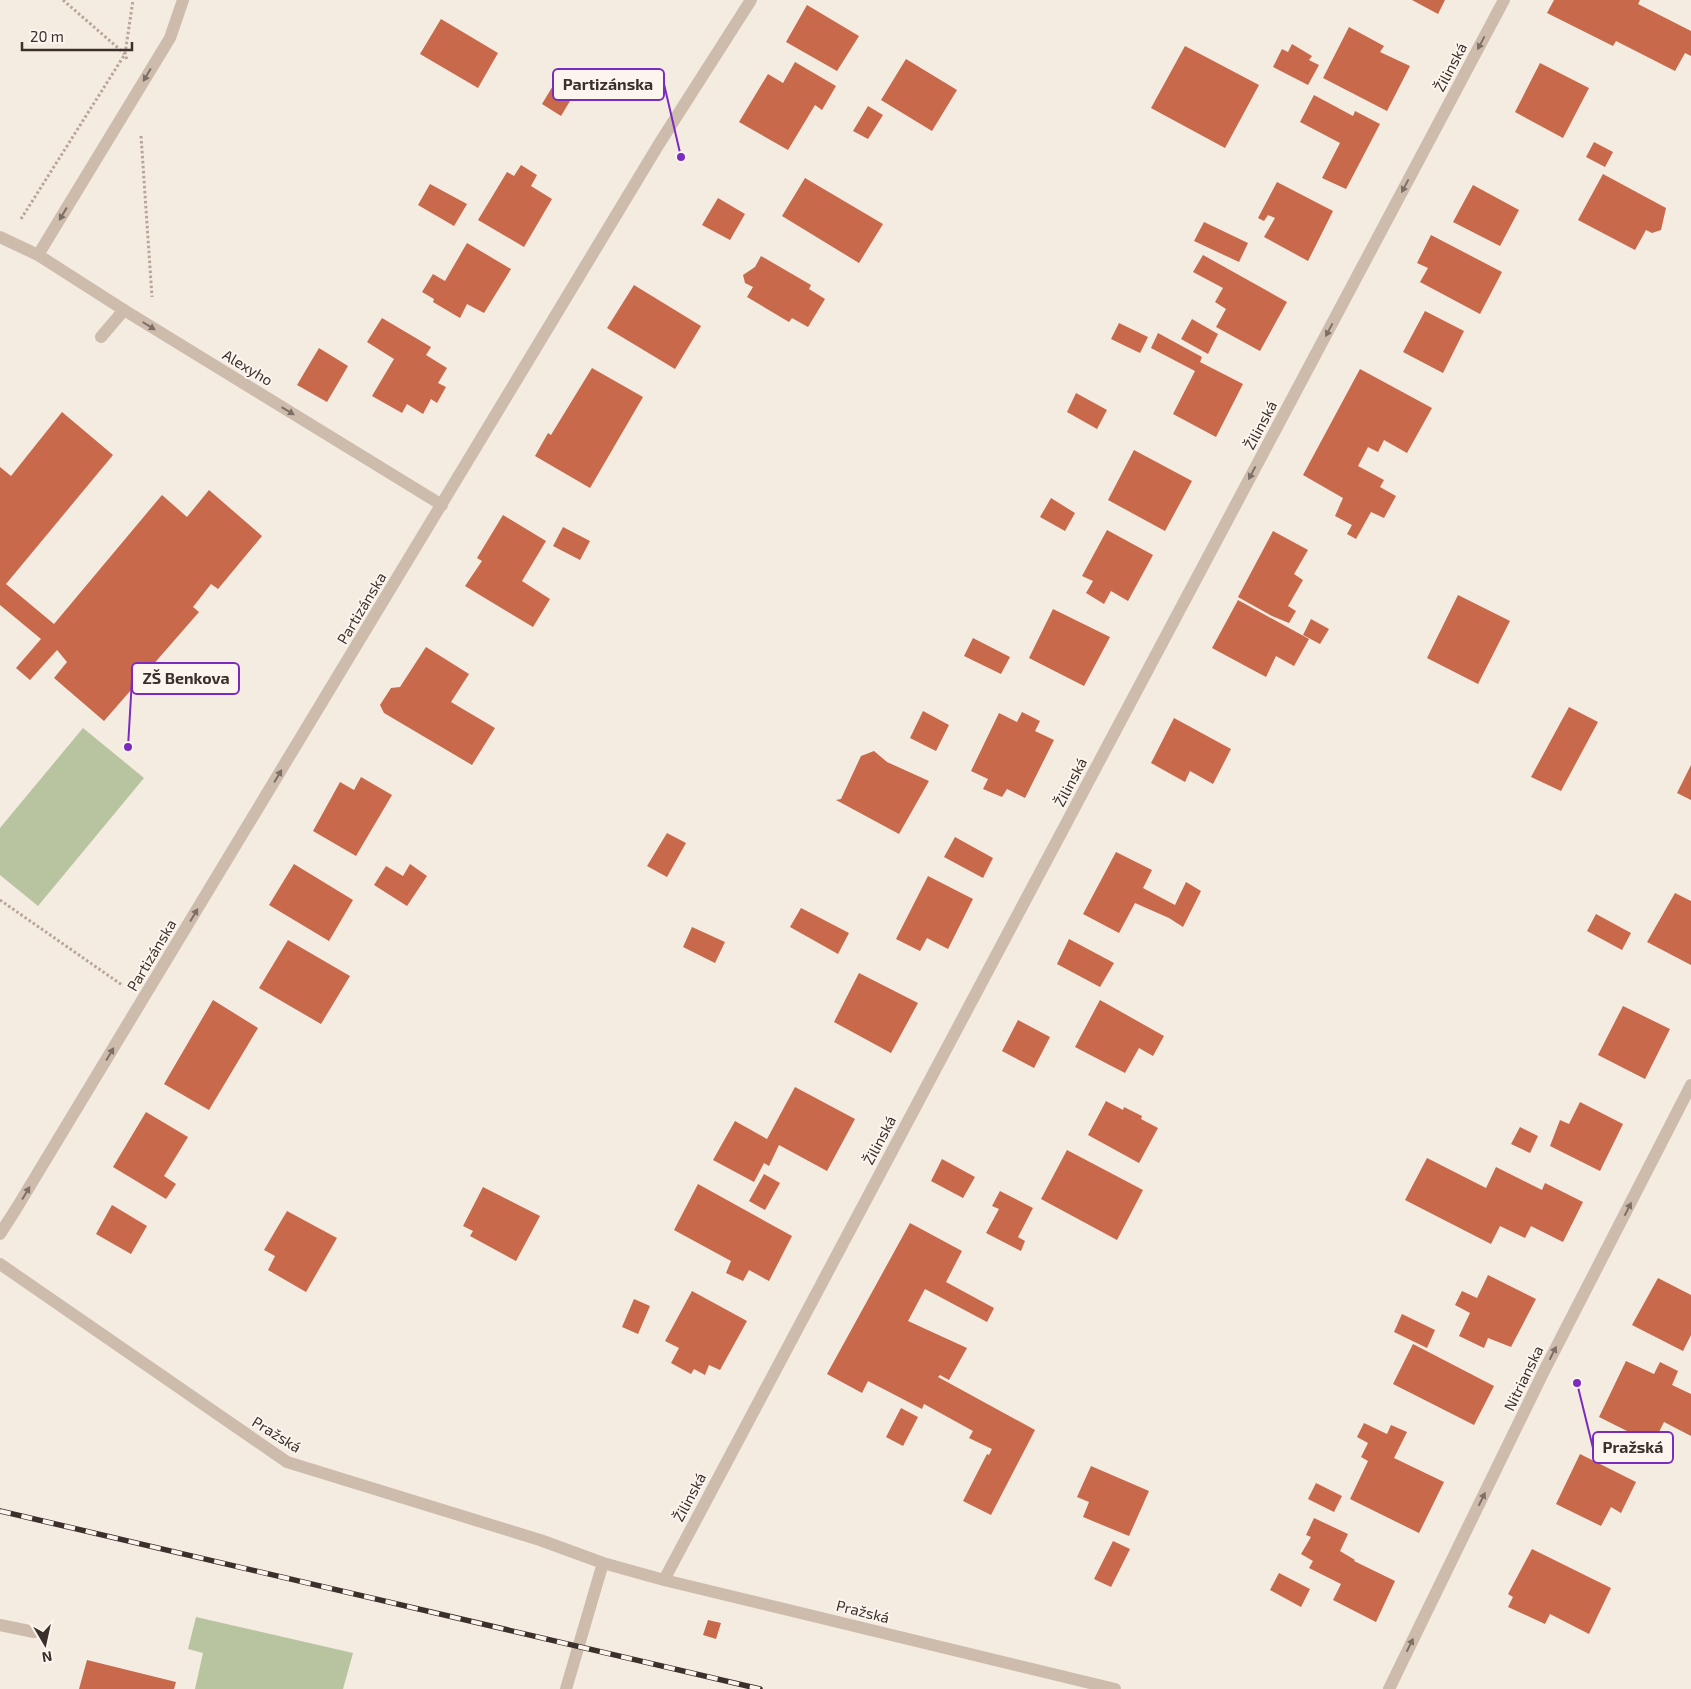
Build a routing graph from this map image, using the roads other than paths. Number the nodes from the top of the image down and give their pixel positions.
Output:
1 (183, 0) edge
2 (751, 0) edge
3 (1504, 0) edge
4 (4, 239) edge
5 (38, 255) junction
6 (124, 310) junction
7 (102, 337) dead end
8 (442, 505) junction
9 (1691, 1085) edge
10 (0, 1234) edge
11 (0, 1264) edge
12 (603, 1563) junction
13 (664, 1580) junction
14 (0, 1625) edge
15 (34, 1632) dead end
16 (566, 1689) edge
17 (1115, 1689) edge
18 (1389, 1689) edge

1 -> 5 street
2 - 8 street, Partizánska
3 -> 13 street, Žilinská
4 - 5 street, Alexyho
5 - 6 street, Alexyho
6 - 7 street
6 -> 8 street, Alexyho
10 -> 8 street, Partizánska
18 -> 9 street, Nitrianska
11 - 12 street, Pražská
12 - 13 street, Pražská
12 - 16 street
13 - 17 street, Pražská
14 - 15 street

